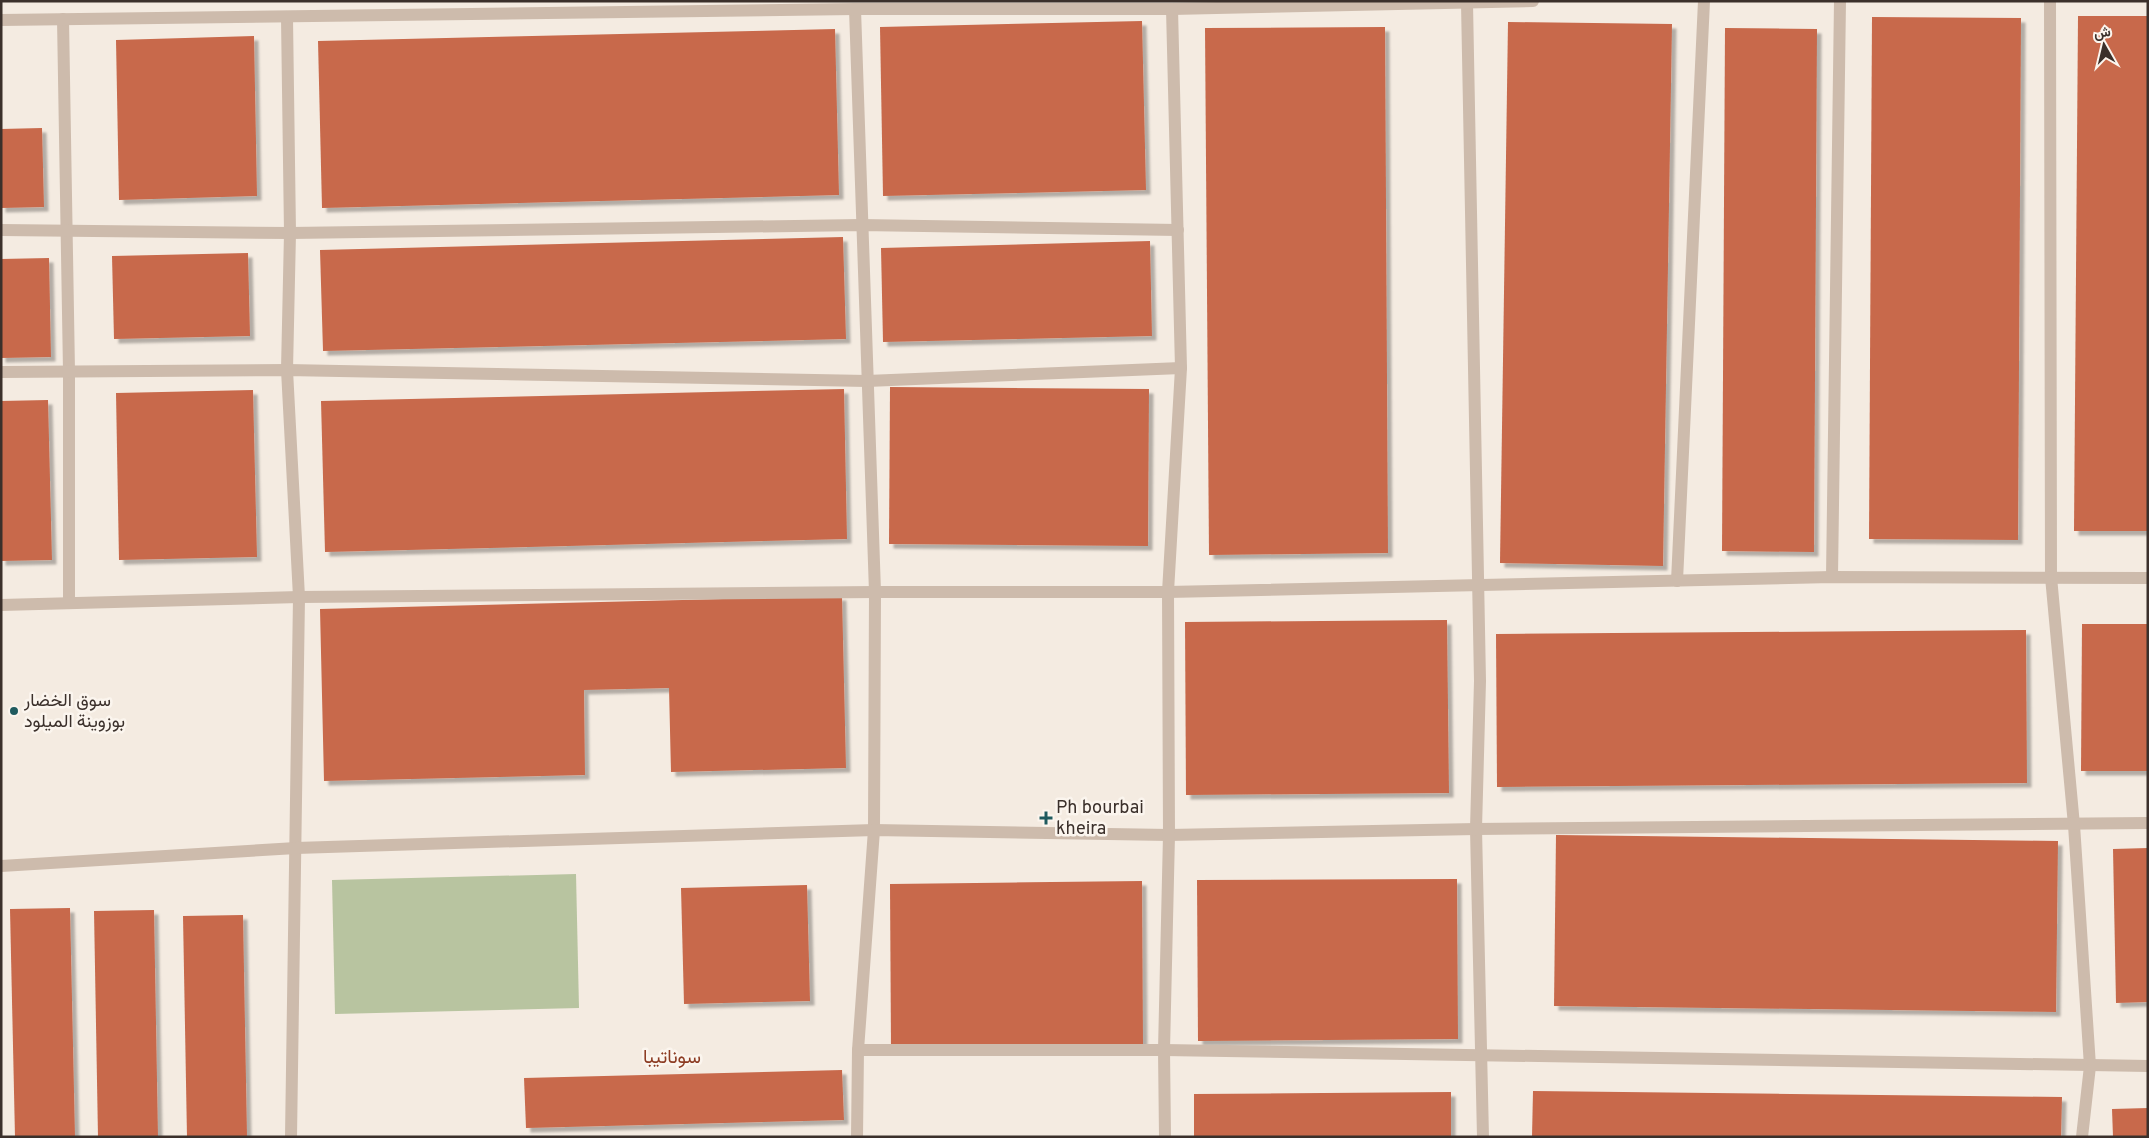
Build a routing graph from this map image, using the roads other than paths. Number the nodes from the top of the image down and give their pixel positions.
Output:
1 (1534, 1) edge
2 (1704, 1) edge
3 (1840, 1) edge
4 (2050, 1) edge
5 (1403, 3) edge
6 (1468, 3) junction
7 (854, 9) junction
8 (1172, 9) junction
9 (287, 18) junction
10 (63, 19) junction
11 (1, 20) edge
12 (861, 225) junction
13 (1, 230) edge
14 (66, 230) junction
15 (1178, 230) junction
16 (290, 233) junction
17 (1181, 368) junction
18 (287, 370) junction
19 (69, 371) junction
20 (1, 372) edge
21 (867, 381) junction
22 (1832, 577) junction
23 (2051, 577) junction
24 (2148, 578) edge
25 (1677, 581) junction
26 (1478, 586) junction
27 (875, 592) junction
28 (1168, 592) junction
29 (299, 597) junction
30 (69, 603) junction
31 (1, 605) edge
32 (2148, 823) edge
33 (2074, 825) junction
34 (874, 830) junction
35 (1476, 830) junction
36 (1169, 835) junction
37 (296, 848) junction
38 (1, 866) edge
39 (858, 1050) junction
40 (1164, 1050) junction
41 (1482, 1055) junction
42 (2090, 1066) junction
43 (2148, 1066) edge
44 (291, 1137) edge
45 (857, 1137) edge
46 (1165, 1137) edge
47 (1483, 1137) edge
48 (2082, 1137) edge

1 - 6 street
2 - 25 street
3 - 22 street
4 - 23 street
5 - 6 street
5 - 8 street
6 - 26 street
7 - 8 street
7 - 9 street
7 - 12 street
8 - 15 street
9 - 10 street
9 - 16 street
10 - 11 street
10 - 14 street
12 - 15 street
12 - 16 street
12 - 21 street
13 - 14 street
14 - 16 street
14 - 19 street
15 - 17 street
16 - 18 street
17 - 21 street
17 - 28 street
18 - 19 street
18 - 21 street
18 - 29 street
19 - 20 street
19 - 30 street
21 - 27 street
22 - 23 street
22 - 25 street
23 - 24 street
23 - 33 street
25 - 26 street
26 - 28 street
26 - 35 street
27 - 28 street
27 - 29 street
27 - 34 street
28 - 36 street
29 - 30 street
29 - 37 street
30 - 31 street
32 - 33 street
33 - 35 street
33 - 42 street
34 - 36 street
34 - 37 street
34 - 39 street
35 - 36 street
35 - 41 street
36 - 40 street
37 - 38 street
37 - 44 street
39 - 40 street
39 - 45 street
40 - 41 street
40 - 46 street
41 - 42 street
41 - 47 street
42 - 43 street
42 - 48 street

